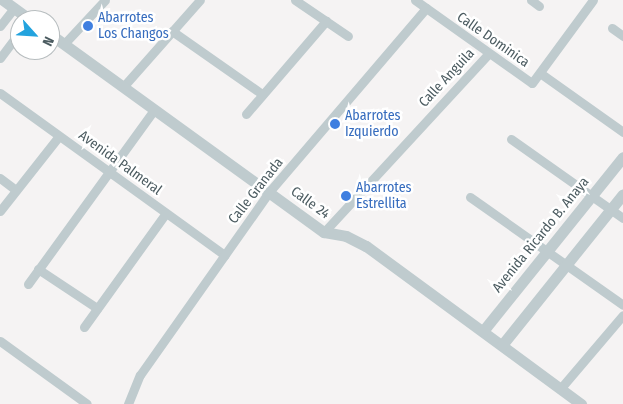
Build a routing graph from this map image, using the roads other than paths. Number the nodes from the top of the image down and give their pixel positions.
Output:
1 (3, 0) edge
2 (105, 0) edge
3 (200, 0) edge
4 (295, 0) edge
5 (415, 0) edge
6 (531, 0) edge
7 (593, 0) edge
8 (539, 6) dead end
9 (14, 8) junction
10 (426, 8) junction
11 (16, 10) edge
12 (326, 21) junction
13 (0, 26) edge
14 (612, 28) dead end
15 (172, 31) junction
16 (348, 36) dead end
17 (623, 36) edge
18 (60, 41) edge
19 (10, 44) edge
20 (64, 44) junction
21 (488, 54) junction
22 (0, 58) edge
23 (540, 73) junction
24 (123, 87) junction
25 (0, 93) edge
26 (262, 94) junction
27 (154, 110) junction
28 (246, 114) dead end
29 (623, 132) edge
30 (59, 136) junction
31 (511, 139) dead end
32 (623, 157) edge
33 (109, 172) junction
34 (0, 178) edge
35 (16, 190) junction
36 (269, 192) junction
37 (623, 194) edge
38 (592, 196) junction
39 (470, 197) dead end
40 (611, 209) junction
41 (0, 211) edge
42 (166, 213) junction
43 (623, 218) edge
44 (324, 232) junction
45 (546, 252) junction
46 (224, 255) junction
47 (565, 266) junction
48 (38, 269) junction
49 (28, 284) dead end
50 (623, 305) edge
51 (97, 308) junction
52 (623, 315) edge
53 (84, 327) dead end
54 (483, 331) junction
55 (0, 341) edge
56 (502, 345) junction
57 (560, 389) junction
58 (87, 404) edge
59 (128, 404) edge
60 (581, 404) edge

1 - 9 street
2 - 20 street
3 - 15 street
4 - 12 street
5 - 10 street, Calle Dominica
6 - 8 street
7 - 23 street
9 - 11 street
9 - 13 street
10 - 21 street, Calle Dominica
10 - 36 street, Calle Granada
12 - 16 street
12 - 26 street
14 - 17 street
15 - 24 street
15 - 26 street
18 - 20 street, Calle 24
19 - 22 street
20 - 24 street, Calle 24
21 - 23 street, Calle Dominica
21 - 44 street, Calle Anguila
23 - 29 street
24 - 27 street, Calle 24
25 - 30 street, Avenida Palmeral
26 - 28 street
27 - 33 street
27 - 36 street, Calle 24
30 - 33 street, Avenida Palmeral
30 - 35 street
31 - 38 street
32 - 38 street, Avenida Ricardo B. Anaya
33 - 42 street, Avenida Palmeral
33 - 48 street
34 - 35 street
35 - 41 street
36 - 44 street, Calle 24
36 - 46 street, Calle Granada
37 - 40 street
38 - 40 street
38 - 45 street, Avenida Ricardo B. Anaya
39 - 45 street
40 - 43 street
40 - 47 street
42 - 46 street, Avenida Palmeral
42 - 51 street
44 - 54 street, Calle 24
45 - 47 street
45 - 54 street, Avenida Ricardo B. Anaya
46 - 59 street, Calle Granada
47 - 50 street
47 - 56 street
48 - 49 street
48 - 51 street
51 - 53 street
52 - 57 street
54 - 56 street, Calle 24
55 - 58 street
56 - 57 street, Calle 24
57 - 60 street, Calle 24

